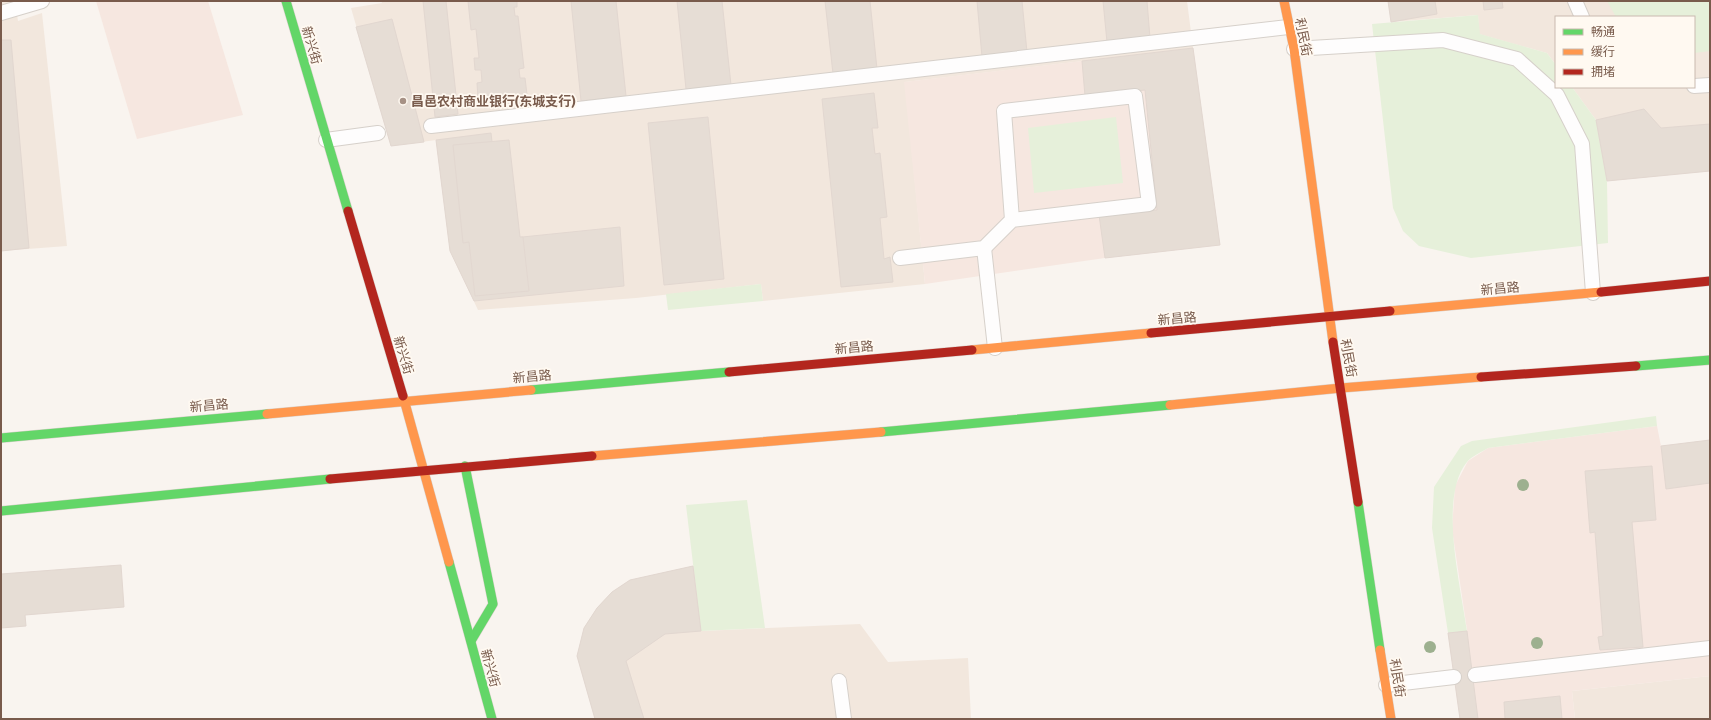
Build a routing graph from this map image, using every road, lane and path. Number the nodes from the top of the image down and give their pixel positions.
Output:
1 (42, 1) edge
2 (286, 1) edge
3 (1284, 1) edge
4 (1575, 1) edge
5 (1, 13) edge
6 (1582, 16) edge
7 (1288, 27) junction
8 (1294, 49) junction
9 (1710, 85) edge
10 (1695, 86) edge
11 (1555, 87) edge
12 (1561, 91) edge
13 (431, 126) dead end
14 (378, 133) dead end
15 (326, 140) junction
16 (1012, 220) junction
17 (984, 248) junction
18 (900, 258) dead end
19 (1710, 281) edge
20 (1593, 293) junction
21 (1329, 317) junction
22 (995, 348) junction
23 (1710, 360) edge
24 (1341, 388) junction
25 (404, 400) junction
26 (1, 438) edge
27 (465, 466) junction
28 (424, 470) junction
29 (1, 511) edge
30 (471, 641) junction
31 (1710, 648) edge
32 (1475, 675) dead end
33 (1454, 677) dead end
34 (839, 681) dead end
35 (1386, 685) junction
36 (492, 719) edge
37 (844, 719) edge
38 (1391, 719) edge

1 - 5 lane
2 - 15 main road, 新兴街
3 - 7 main road, 利民街
4 - 6 lane
7 - 8 main road, 利民街
7 - 13 lane
8 - 11 lane
8 - 21 main road, 利民街
9 - 10 lane
12 - 20 lane
14 - 15 lane
15 - 25 main road, 新兴街
16 - 16 lane
16 - 17 lane
17 - 18 lane
17 - 22 lane
19 - 20 main road, 新昌路
20 - 21 main road, 新昌路
21 - 22 main road, 新昌路
21 - 24 main road, 利民街
22 - 25 main road, 新昌路
23 - 24 main road
24 - 27 main road
24 - 35 main road, 利民街
25 - 26 main road, 新昌路
25 - 28 main road, 新兴街
27 - 28 main road
27 - 30 main road
28 - 29 main road
28 - 30 main road, 新兴街
30 - 36 main road, 新兴街
31 - 32 lane
33 - 35 lane
34 - 37 lane
35 - 38 main road, 利民街

